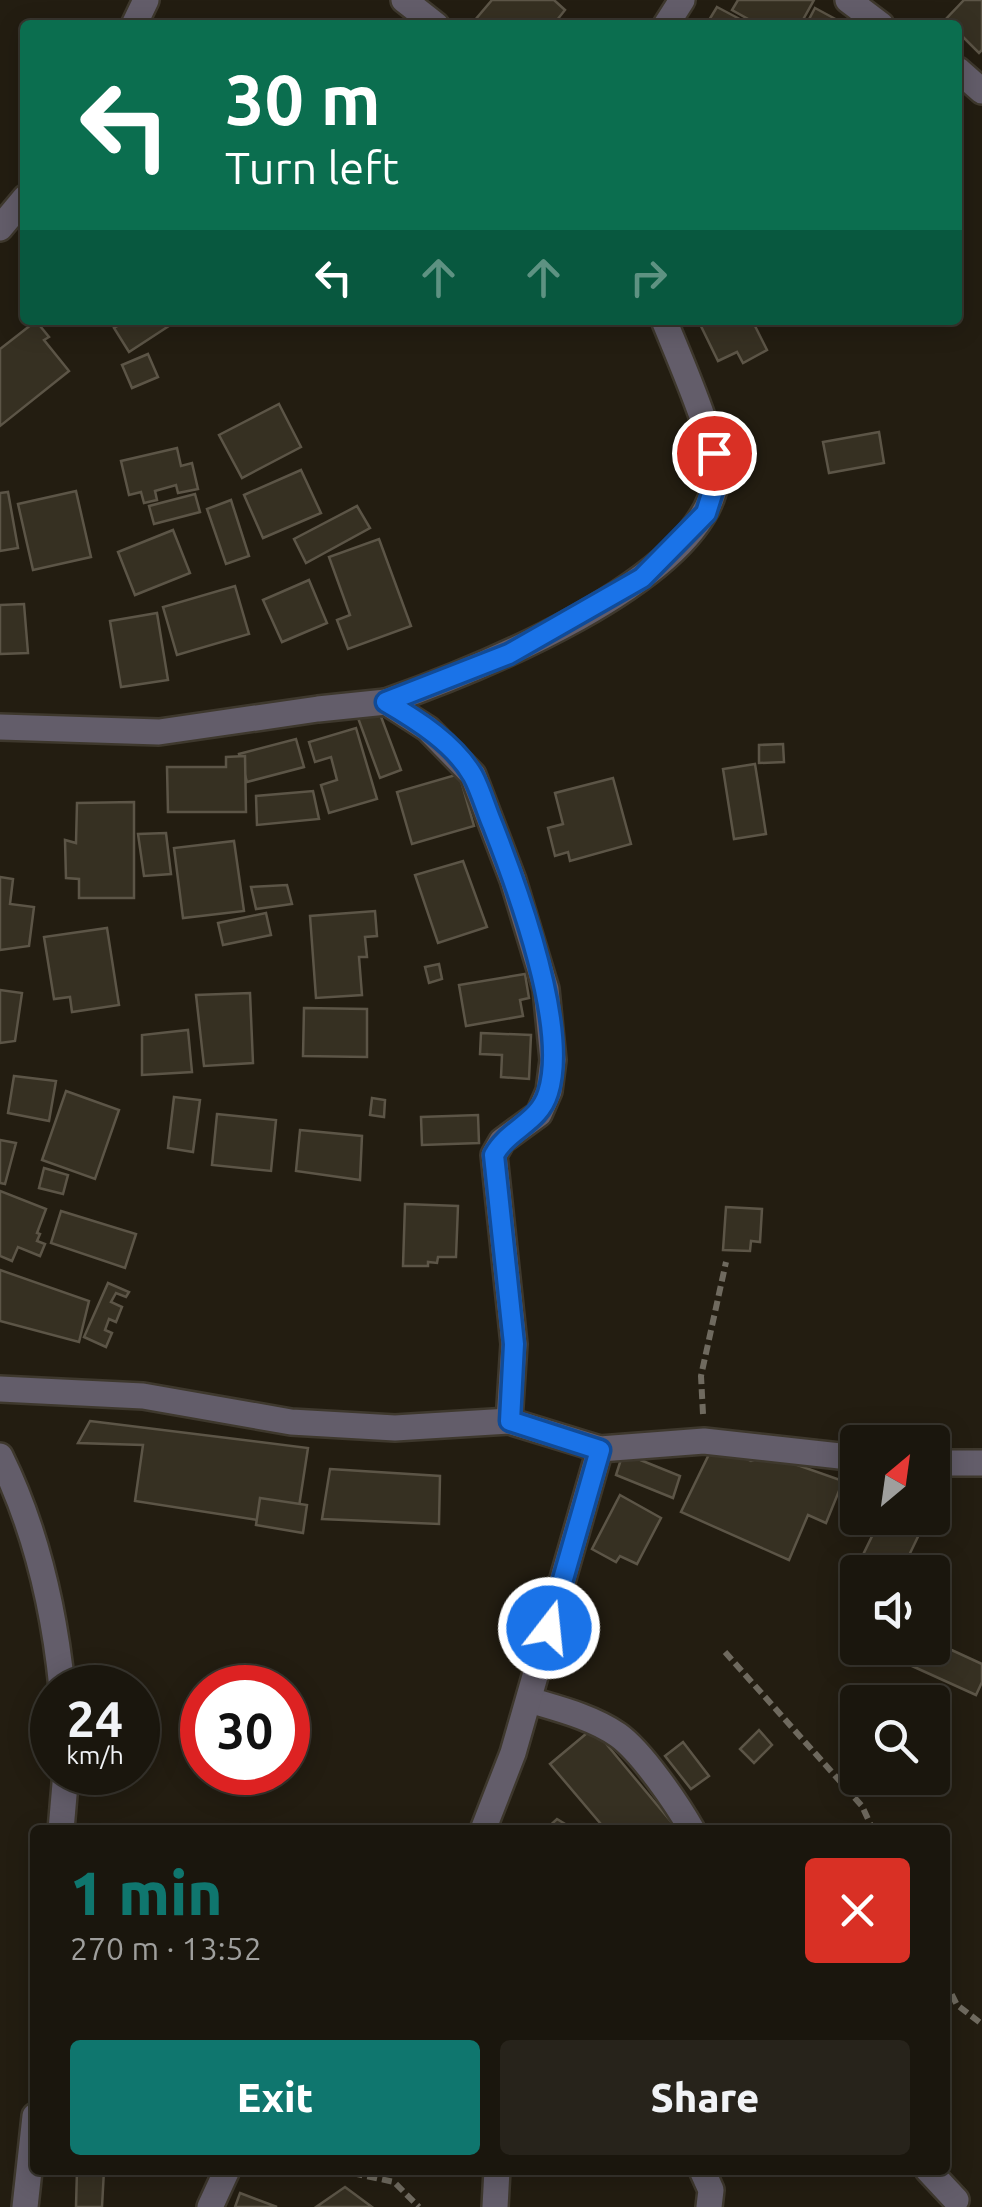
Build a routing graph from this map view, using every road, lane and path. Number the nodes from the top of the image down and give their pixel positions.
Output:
1 (404, 0) edge
2 (848, 0) edge
3 (430, 20) edge
4 (874, 20) edge
5 (962, 74) edge
6 (982, 91) edge
7 (20, 204) edge
8 (0, 228) edge
9 (666, 325) edge
10 (386, 702) junction
11 (0, 727) edge
12 (726, 1262) dead end
13 (0, 1389) edge
14 (510, 1421) junction
15 (704, 1441) junction
16 (600, 1450) junction
17 (0, 1456) edge
18 (840, 1456) edge
19 (950, 1463) edge
20 (982, 1463) edge
21 (725, 1652) dead end
22 (59, 1665) edge
23 (528, 1700) junction
24 (64, 1795) edge
25 (61, 1825) edge
26 (485, 1825) edge
27 (689, 1825) edge
28 (871, 1825) edge
29 (950, 1991) edge
30 (982, 2024) edge
31 (30, 2162) edge
32 (224, 2175) edge
33 (361, 2175) edge
34 (497, 2175) edge
35 (704, 2175) edge
36 (933, 2175) edge
37 (956, 2200) dead end
38 (25, 2207) edge
39 (210, 2207) edge
40 (419, 2207) edge
41 (495, 2207) edge
42 (709, 2207) edge

1 - 3 street
2 - 4 street
5 - 6 street
7 - 8 street
9 - 10 street
10 - 11 street
10 - 14 street
12 - 15 path
13 - 14 street
14 - 16 street
15 - 16 street
15 - 18 street
16 - 23 street
17 - 22 street
19 - 20 street
21 - 28 path
23 - 26 street
23 - 27 street
24 - 25 street
29 - 30 path
31 - 38 street
32 - 39 street
33 - 40 path
34 - 41 street
35 - 42 street
36 - 37 street

